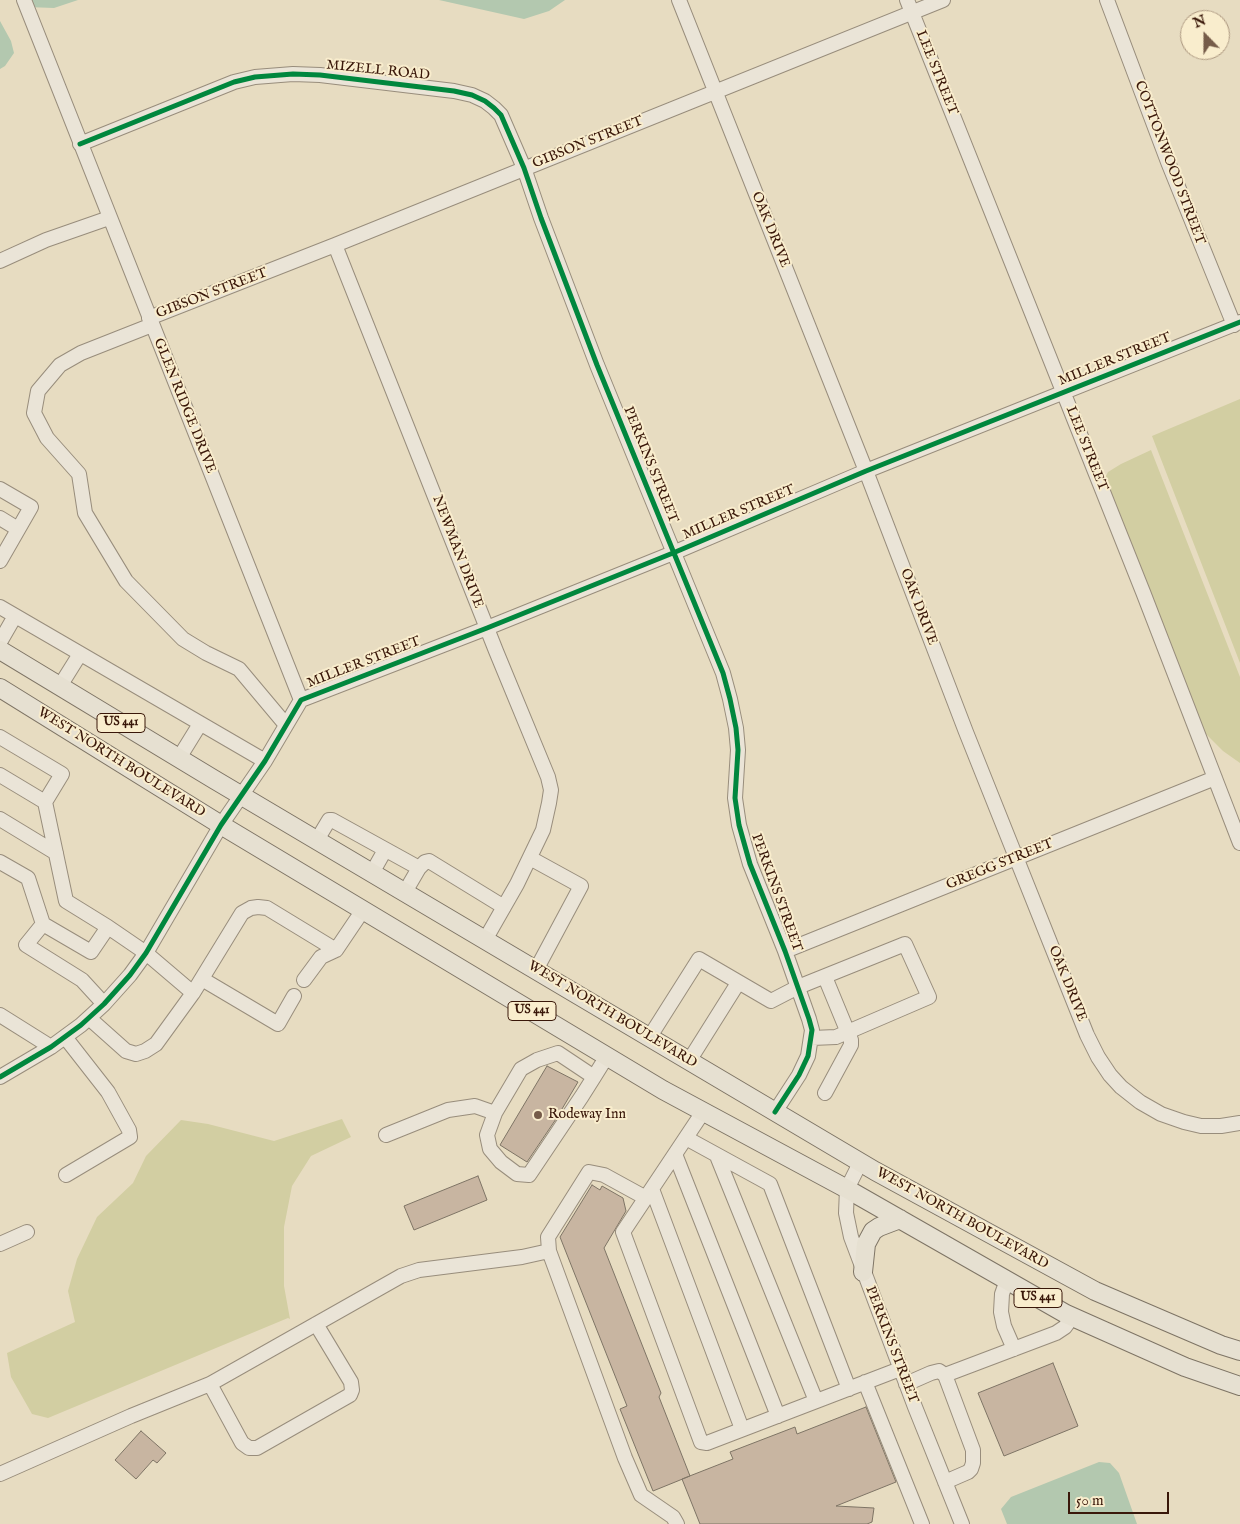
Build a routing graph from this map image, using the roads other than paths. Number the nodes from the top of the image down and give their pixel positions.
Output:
1 (24, 0) edge
2 (680, 0) edge
3 (943, 0) edge
4 (1107, 0) edge
5 (909, 6) edge
6 (715, 92) junction
7 (80, 144) junction
8 (524, 168) junction
9 (109, 218) junction
10 (335, 245) junction
11 (0, 261) edge
12 (150, 322) junction
13 (1237, 323) edge
14 (1063, 393) junction
15 (866, 472) junction
16 (0, 489) edge
17 (0, 518) edge
18 (18, 529) junction
19 (673, 552) junction
20 (0, 561) edge
21 (0, 607) edge
22 (15, 616) junction
23 (487, 628) junction
24 (0, 642) edge
25 (0, 650) edge
26 (80, 654) junction
27 (60, 686) junction
28 (0, 688) edge
29 (301, 700) junction
30 (200, 724) junction
31 (286, 725) junction
32 (0, 737) edge
33 (179, 758) junction
34 (264, 761) junction
35 (0, 775) edge
36 (1215, 778) junction
37 (242, 796) junction
38 (45, 802) junction
39 (0, 819) edge
40 (221, 825) junction
41 (317, 840) junction
42 (1240, 843) edge
43 (385, 850) junction
44 (56, 854) junction
45 (530, 858) junction
46 (1017, 859) junction
47 (0, 862) edge
48 (419, 868) junction
49 (372, 873) junction
50 (405, 892) junction
51 (504, 907) junction
52 (363, 910) junction
53 (43, 924) junction
54 (108, 927) junction
55 (485, 940) junction
56 (336, 950) junction
57 (785, 951) junction
58 (146, 952) junction
59 (536, 970) junction
60 (825, 977) junction
61 (202, 979) junction
62 (304, 980) dead end
63 (738, 983) junction
64 (798, 988) junction
65 (193, 993) junction
66 (294, 996) dead end
67 (104, 1004) junction
68 (0, 1015) edge
69 (89, 1018) junction
70 (848, 1032) junction
71 (574, 1036) junction
72 (65, 1037) junction
73 (649, 1038) junction
74 (812, 1038) junction
75 (51, 1047) junction
76 (558, 1053) junction
77 (607, 1056) junction
78 (689, 1061) junction
79 (0, 1077) edge
80 (594, 1077) junction
81 (825, 1093) dead end
82 (704, 1112) junction
83 (775, 1112) junction
84 (496, 1113) junction
85 (1240, 1123) edge
86 (386, 1135) dead end
87 (686, 1138) junction
88 (675, 1154) junction
89 (717, 1156) junction
90 (860, 1163) junction
91 (66, 1175) dead end
92 (847, 1189) junction
93 (649, 1194) junction
94 (900, 1219) junction
95 (27, 1232) dead end
96 (0, 1244) edge
97 (549, 1251) junction
98 (863, 1272) junction
99 (1007, 1280) junction
100 (1072, 1316) junction
101 (316, 1324) junction
102 (1014, 1349) junction
103 (1240, 1351) edge
104 (900, 1369) junction
105 (945, 1375) junction
106 (865, 1382) junction
107 (210, 1384) junction
108 (906, 1384) junction
109 (1240, 1386) edge
110 (850, 1388) junction
111 (816, 1401) junction
112 (778, 1416) junction
113 (742, 1430) junction
114 (0, 1474) edge
115 (945, 1482) junction
116 (957, 1523) edge
117 (677, 1524) edge
118 (922, 1524) edge

1 - 7 street, GLEN RIDGE DRIVE
2 - 6 street, OAK DRIVE
3 - 5 street, GIBSON STREET
4 - 13 street, COTTONWOOD STREET
5 - 6 street, GIBSON STREET
5 - 14 street, LEE STREET
6 - 8 street, GIBSON STREET
6 - 15 street, OAK DRIVE
7 - 8 street, MIZELL ROAD
7 - 9 street, GLEN RIDGE DRIVE
8 - 10 street, GIBSON STREET
8 - 19 street, PERKINS STREET
9 - 11 street
9 - 12 street, GLEN RIDGE DRIVE
10 - 12 street, GIBSON STREET
10 - 23 street, NEWMAN DRIVE
12 - 29 street, GLEN RIDGE DRIVE
12 - 31 street, GIBSON STREET
13 - 14 street, MILLER STREET
14 - 15 street, MILLER STREET
14 - 36 street, LEE STREET
15 - 19 street, MILLER STREET
15 - 46 street, OAK DRIVE
16 - 18 street
17 - 18 street
18 - 20 street
19 - 23 street, MILLER STREET
19 - 57 street, PERKINS STREET
21 - 22 street
22 - 24 street
22 - 26 street
23 - 29 street, MILLER STREET
23 - 45 street, NEWMAN DRIVE
25 - 27 main road, WEST NORTH BOULEVARD / US 441
26 - 27 street
26 - 30 street
27 - 33 main road, WEST NORTH BOULEVARD / US 441
28 - 40 main road, WEST NORTH BOULEVARD / US 441
29 - 31 street, MILLER STREET
30 - 33 street
30 - 34 street
31 - 34 street, MILLER STREET
32 - 38 street
33 - 37 main road, WEST NORTH BOULEVARD / US 441
34 - 37 street, MILLER STREET
35 - 38 street
36 - 42 street, LEE STREET
36 - 46 street, GREGG STREET
37 - 40 street, MILLER STREET
37 - 41 main road, WEST NORTH BOULEVARD / US 441
38 - 44 street
39 - 44 street
40 - 52 main road, WEST NORTH BOULEVARD / US 441
40 - 58 street, MILLER STREET
41 - 43 street
41 - 49 main road, WEST NORTH BOULEVARD / US 441
43 - 48 street
43 - 49 street
44 - 54 street
45 - 51 street, NEWMAN DRIVE
45 - 59 street
46 - 57 street, GREGG STREET
46 - 85 street, OAK DRIVE
47 - 53 street
48 - 50 street
48 - 51 street
49 - 50 main road, WEST NORTH BOULEVARD / US 441
50 - 55 main road, WEST NORTH BOULEVARD / US 441
51 - 55 street, NEWMAN DRIVE
52 - 56 street
52 - 71 main road, WEST NORTH BOULEVARD / US 441
53 - 54 street
53 - 67 street
54 - 58 street
55 - 59 main road, WEST NORTH BOULEVARD / US 441
56 - 61 street
56 - 62 street
57 - 64 street, PERKINS STREET
58 - 65 street
58 - 67 street, MILLER STREET
59 - 73 main road, WEST NORTH BOULEVARD / US 441
60 - 64 street
60 - 70 street
60 - 70 street
61 - 65 street
61 - 66 street
63 - 64 street
63 - 73 street
63 - 78 street
64 - 74 street, PERKINS STREET
65 - 69 street
67 - 69 street, MILLER STREET
68 - 75 street
69 - 72 street, MILLER STREET
70 - 74 street
70 - 81 street
71 - 76 street
71 - 77 main road, WEST NORTH BOULEVARD / US 441
72 - 75 street, MILLER STREET
72 - 91 street
73 - 78 main road, WEST NORTH BOULEVARD / US 441
74 - 83 street, PERKINS STREET
75 - 79 street, MILLER STREET
76 - 80 street
76 - 84 street
77 - 80 street
77 - 82 main road, WEST NORTH BOULEVARD / US 441
78 - 83 main road, WEST NORTH BOULEVARD / US 441
80 - 84 street
82 - 87 street
82 - 92 main road, WEST NORTH BOULEVARD / US 441
83 - 90 main road, WEST NORTH BOULEVARD / US 441
84 - 86 street
87 - 88 street
87 - 89 street
88 - 93 street
88 - 112 street
89 - 110 street
89 - 111 street
90 - 92 street, PERKINS STREET
90 - 103 main road, WEST NORTH BOULEVARD / US 441
92 - 94 main road, WEST NORTH BOULEVARD / US 441
92 - 98 street, PERKINS STREET
93 - 97 street
93 - 113 street
93 - 113 street
94 - 98 main road
94 - 99 main road, WEST NORTH BOULEVARD / US 441
95 - 96 street
97 - 101 street
97 - 117 street
98 - 104 street, PERKINS STREET
99 - 100 main road, WEST NORTH BOULEVARD / US 441
99 - 102 street
100 - 102 street
100 - 109 main road, WEST NORTH BOULEVARD / US 441
101 - 107 street
101 - 107 street
102 - 105 street
104 - 106 street
104 - 108 street, PERKINS STREET
105 - 108 street
105 - 115 street
106 - 110 street
106 - 118 street
107 - 114 street
108 - 115 street, PERKINS STREET
110 - 111 street
111 - 112 street
112 - 113 street
115 - 116 street, PERKINS STREET

